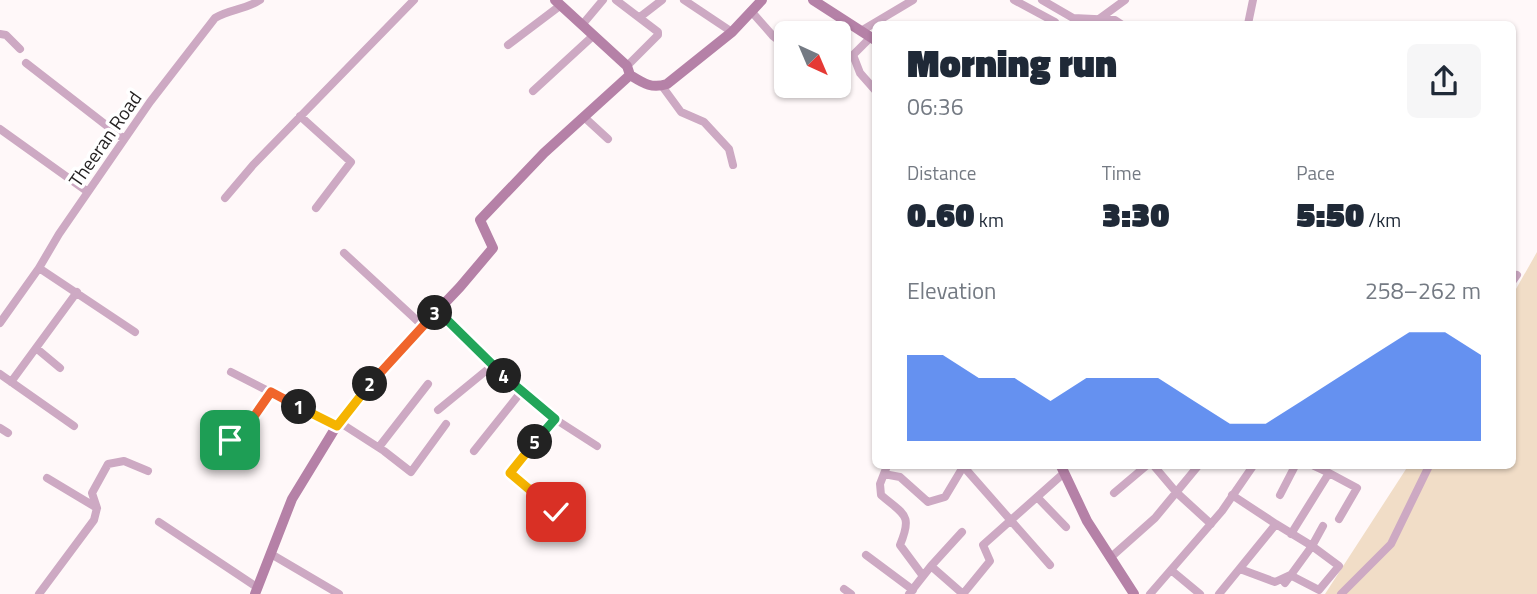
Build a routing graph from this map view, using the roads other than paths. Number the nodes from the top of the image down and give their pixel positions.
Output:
1 (260, 0) edge
2 (414, 0) edge
3 (603, 0) edge
4 (616, 0) edge
5 (662, 0) edge
6 (684, 0) edge
7 (762, 0) edge
8 (813, 0) edge
9 (913, 0) edge
10 (1014, 0) edge
11 (1042, 0) edge
12 (1125, 0) edge
13 (1253, 0) edge
14 (558, 2) edge
15 (751, 11) junction
16 (640, 17) junction
17 (1098, 19) junction
18 (887, 21) edge
19 (1053, 21) edge
20 (1107, 21) edge
21 (1249, 21) edge
22 (582, 25) junction
23 (732, 32) junction
24 (0, 34) edge
25 (594, 36) junction
26 (869, 36) edge
27 (774, 37) edge
28 (508, 46) dead end
29 (20, 48) dead end
30 (853, 55) joint
31 (26, 63) dead end
32 (629, 71) junction
33 (662, 86) junction
34 (872, 87) edge
35 (533, 91) dead end
36 (300, 116) junction
37 (584, 117) junction
38 (0, 129) edge
39 (124, 139) junction
40 (608, 139) dead end
41 (733, 165) dead end
42 (88, 192) junction
43 (225, 198) dead end
44 (316, 208) dead end
45 (344, 253) dead end
46 (40, 268) junction
47 (76, 292) junction
48 (438, 311) junction
49 (0, 323) edge
50 (423, 326) junction
51 (135, 332) dead end
52 (36, 348) junction
53 (493, 365) junction
54 (60, 369) dead end
55 (231, 372) dead end
56 (0, 374) edge
57 (11, 382) junction
58 (428, 384) dead end
59 (271, 392) junction
60 (521, 392) junction
61 (438, 410) dead end
62 (555, 419) junction
63 (338, 424) junction
64 (446, 424) dead end
65 (74, 426) dead end
66 (0, 428) edge
67 (8, 433) dead end
68 (230, 440) dead end
69 (597, 446) dead end
70 (379, 447) junction
71 (474, 451) dead end
72 (961, 469) edge
73 (966, 469) edge
74 (1062, 469) edge
75 (1142, 469) edge
76 (1157, 469) edge
77 (1195, 469) edge
78 (1251, 469) edge
79 (1293, 469) edge
80 (1320, 469) edge
81 (1428, 469) edge
82 (885, 470) edge
83 (148, 471) dead end
84 (1329, 473) junction
85 (47, 478) dead end
86 (1176, 492) junction
87 (1114, 493) dead end
88 (1232, 495) junction
89 (1280, 495) dead end
90 (1037, 497) junction
91 (97, 508) junction
92 (556, 512) dead end
93 (1339, 519) dead end
94 (1010, 521) junction
95 (159, 522) dead end
96 (1210, 524) junction
97 (1276, 524) junction
98 (1323, 526) dead end
99 (1066, 527) dead end
100 (962, 533) dead end
101 (1291, 534) junction
102 (1311, 546) junction
103 (271, 554) junction
104 (866, 555) dead end
105 (1110, 558) junction
106 (1050, 565) dead end
107 (931, 566) junction
108 (1240, 569) junction
109 (1171, 570) junction
110 (923, 576) junction
111 (1287, 579) junction
112 (256, 591) edge
113 (911, 592) edge
114 (39, 594) edge
115 (339, 594) edge
116 (963, 594) edge
117 (1133, 594) edge
118 (1150, 594) edge
119 (1200, 594) edge
120 (1219, 594) edge
121 (1341, 594) edge

1 - 39 street, Theeran Road
2 - 36 street
3 - 22 street
4 - 16 street
5 - 16 street
6 - 23 street
7 - 15 street
8 - 26 street
9 - 18 street
10 - 19 street
11 - 17 street
12 - 17 street
13 - 21 street
14 - 22 street
14 - 28 street
15 - 23 street
15 - 27 street
16 - 32 street
17 - 20 street
22 - 25 street
23 - 33 street
24 - 29 street
25 - 32 street
25 - 35 street
26 - 30 street
30 - 34 street
31 - 39 street
32 - 33 street
32 - 37 street
33 - 41 street
36 - 43 street
36 - 44 street
37 - 40 street
37 - 48 street
38 - 42 street
39 - 42 street, Theeran Road
42 - 46 street, Theeran Road
45 - 50 street
46 - 47 street
46 - 49 street, Theeran Road
47 - 51 street
47 - 52 street
48 - 50 street
48 - 53 street
50 - 63 street
52 - 54 street
52 - 57 street
53 - 60 street
53 - 61 street
55 - 59 street
56 - 57 street
57 - 65 street
58 - 70 street
59 - 63 street
59 - 68 street
60 - 62 street
60 - 71 street
62 - 69 street
62 - 92 street
63 - 70 street
63 - 103 street
64 - 70 street
66 - 67 street
72 - 82 street
73 - 94 street
74 - 90 street
74 - 105 street
75 - 87 street
76 - 86 street
77 - 86 street
78 - 88 street
79 - 89 street
80 - 84 street
81 - 121 street
82 - 110 street
83 - 91 street
84 - 93 street
84 - 101 street
85 - 91 street
86 - 96 street
86 - 105 street
88 - 96 street
88 - 97 street
90 - 94 street
90 - 99 street
91 - 114 street
94 - 106 street
94 - 116 street
95 - 112 street
96 - 109 street
97 - 101 street
97 - 108 street
98 - 102 street
100 - 107 street
101 - 102 street
102 - 111 street
102 - 111 street
103 - 112 street
103 - 115 street
104 - 113 street
105 - 117 street
107 - 110 street
107 - 116 street
108 - 111 street
108 - 120 street
109 - 118 street
109 - 119 street
110 - 113 street

